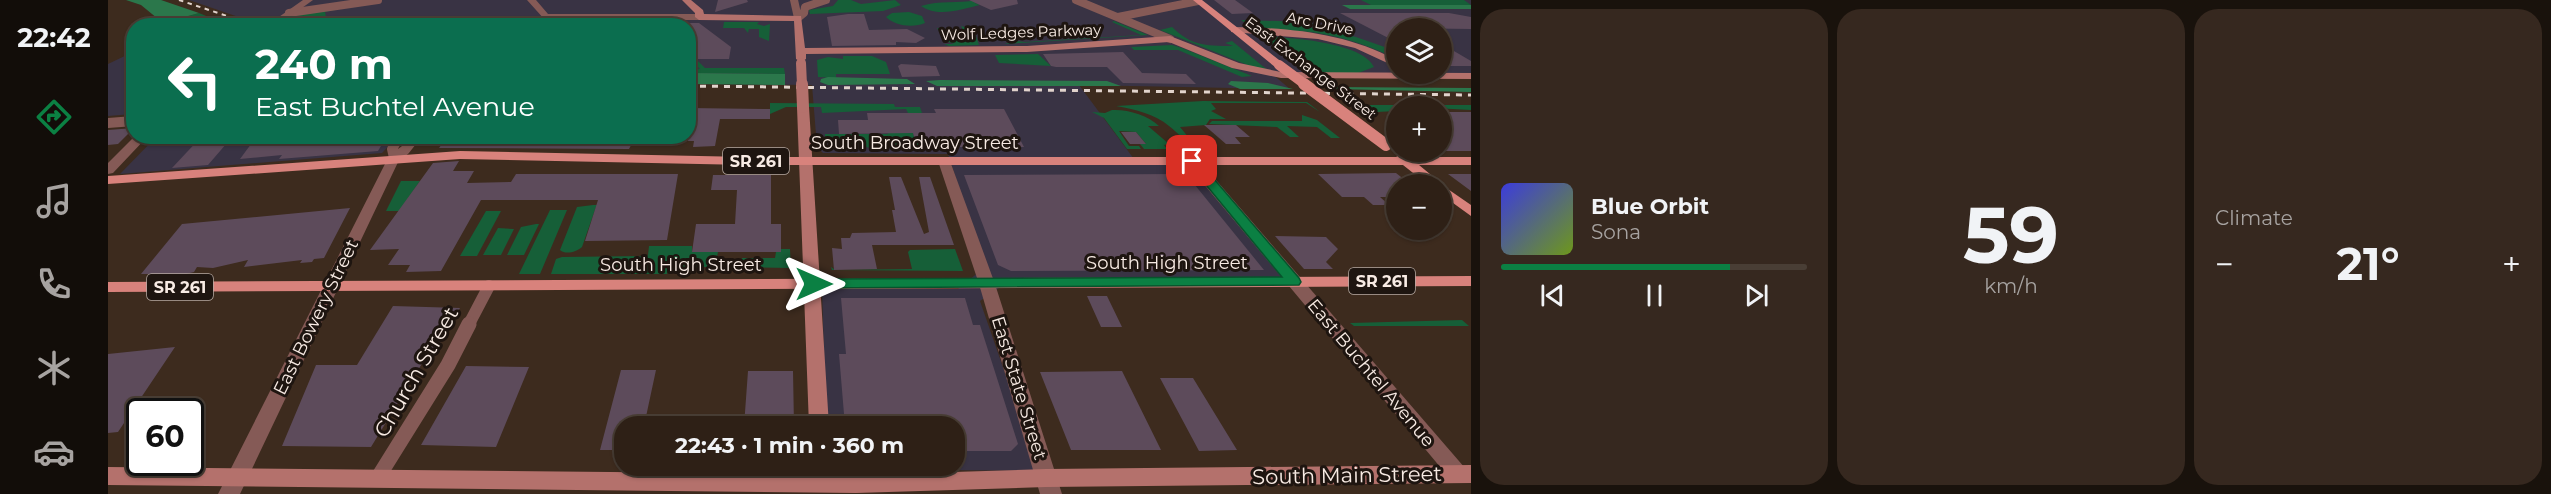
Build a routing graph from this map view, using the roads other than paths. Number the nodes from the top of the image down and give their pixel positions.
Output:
1 (309, 0) edge
2 (378, 0) edge
3 (531, 0) edge
4 (686, 0) edge
5 (794, 0) edge
6 (826, 0) edge
7 (1076, 0) edge
8 (1198, 1) edge
9 (290, 13) junction
10 (699, 17) junction
11 (1118, 17) junction
12 (282, 18) edge
13 (798, 18) junction
14 (1237, 33) junction
15 (1170, 39) junction
16 (801, 51) junction
17 (1376, 55) junction
18 (1386, 60) edge
19 (1236, 66) junction
20 (1367, 76) junction
21 (1452, 76) edge
22 (1386, 77) edge
23 (1386, 79) edge
24 (1452, 79) edge
25 (1470, 79) edge
26 (126, 122) edge
27 (108, 123) edge
28 (134, 144) edge
29 (395, 144) edge
30 (410, 144) edge
31 (1386, 145) edge
32 (394, 158) junction
33 (806, 161) junction
34 (944, 161) junction
35 (1192, 161) junction
36 (1386, 161) edge
37 (1452, 161) edge
38 (1471, 161) edge
39 (1406, 162) edge
40 (108, 170) edge
41 (1422, 174) edge
42 (108, 180) edge
43 (1452, 197) edge
44 (1471, 212) edge
45 (1471, 281) edge
46 (1294, 282) junction
47 (814, 284) junction
48 (987, 284) junction
49 (489, 285) junction
50 (331, 286) junction
51 (108, 287) edge
52 (819, 416) edge
53 (1464, 474) edge
54 (108, 476) edge
55 (643, 476) edge
56 (858, 476) edge
57 (377, 479) junction
58 (233, 485) edge
59 (1049, 486) edge

1 - 9 street
2 - 9 street
3 - 10 street
4 - 10 main road
5 - 13 street
6 - 13 street
7 - 11 street
8 - 11 street
8 - 14 main road, East Exchange Street
9 - 12 street
10 - 13 main road
11 - 15 street
13 - 16 main road
14 - 17 main road, Arc Drive
14 - 31 main road, East Exchange Street, bridge
15 - 16 main road, Wolf Ledges Parkway
15 - 19 main road, Wolf Ledges Parkway
16 - 33 main road, bridge
17 - 18 main road, Arc Drive
17 - 20 main road
19 - 20 main road, Wolf Ledges Parkway
19 - 23 main road, Wolf Ledges Parkway
20 - 22 main road, Wolf Ledges Parkway
21 - 25 main road
24 - 25 main road, Wolf Ledges Parkway
26 - 27 street
28 - 40 street
29 - 32 street, East Bowery Street
30 - 32 street, East Bowery Street
32 - 33 main road, South Broadway Street / SR 261
32 - 42 main road, South Broadway Street / SR 261
32 - 50 street, East Bowery Street
33 - 34 main road, South Broadway Street / SR 261
33 - 47 main road
34 - 35 main road, South Broadway Street / SR 261
34 - 48 street, East State Street
35 - 36 main road, South Broadway Street / SR 261
35 - 46 street, East Buchtel Avenue
37 - 38 main road, South Broadway Street / SR 261
39 - 41 main road, East Exchange Street
43 - 44 main road
45 - 46 main road, South High Street / SR 261
46 - 48 main road, South High Street / SR 261
46 - 53 street, East Buchtel Avenue
47 - 48 main road, South High Street / SR 261
47 - 49 main road, South High Street / SR 261
47 - 52 main road
48 - 59 street, East State Street
49 - 50 main road, South High Street / SR 261
49 - 57 street, Church Street
50 - 51 main road, South High Street / SR 261
50 - 58 street, East Bowery Street
53 - 59 main road, South Main Street
54 - 58 main road, South Main Street
55 - 57 main road, South Main Street
56 - 59 main road, South Main Street
57 - 58 main road, South Main Street

